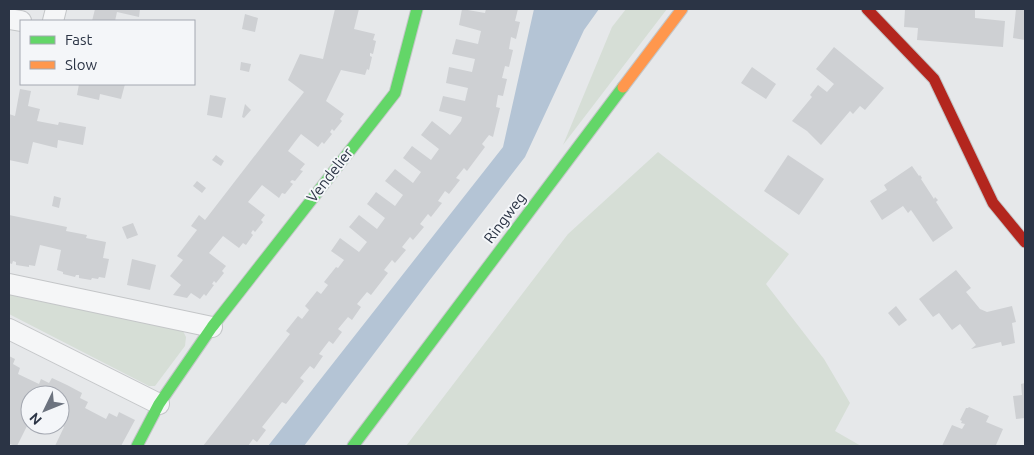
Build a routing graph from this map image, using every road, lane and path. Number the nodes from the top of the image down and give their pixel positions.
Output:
1 (417, 9) edge
2 (682, 9) edge
3 (867, 9) edge
4 (1025, 242) edge
5 (9, 284) edge
6 (212, 327) junction
7 (9, 329) edge
8 (159, 404) junction
9 (138, 446) edge
10 (353, 446) edge

1 - 6 street, Vendelier
2 - 10 street, Ringweg
3 - 4 street
5 - 6 street
6 - 8 street, Vendelier
7 - 8 street
8 - 9 street, Vendelier

